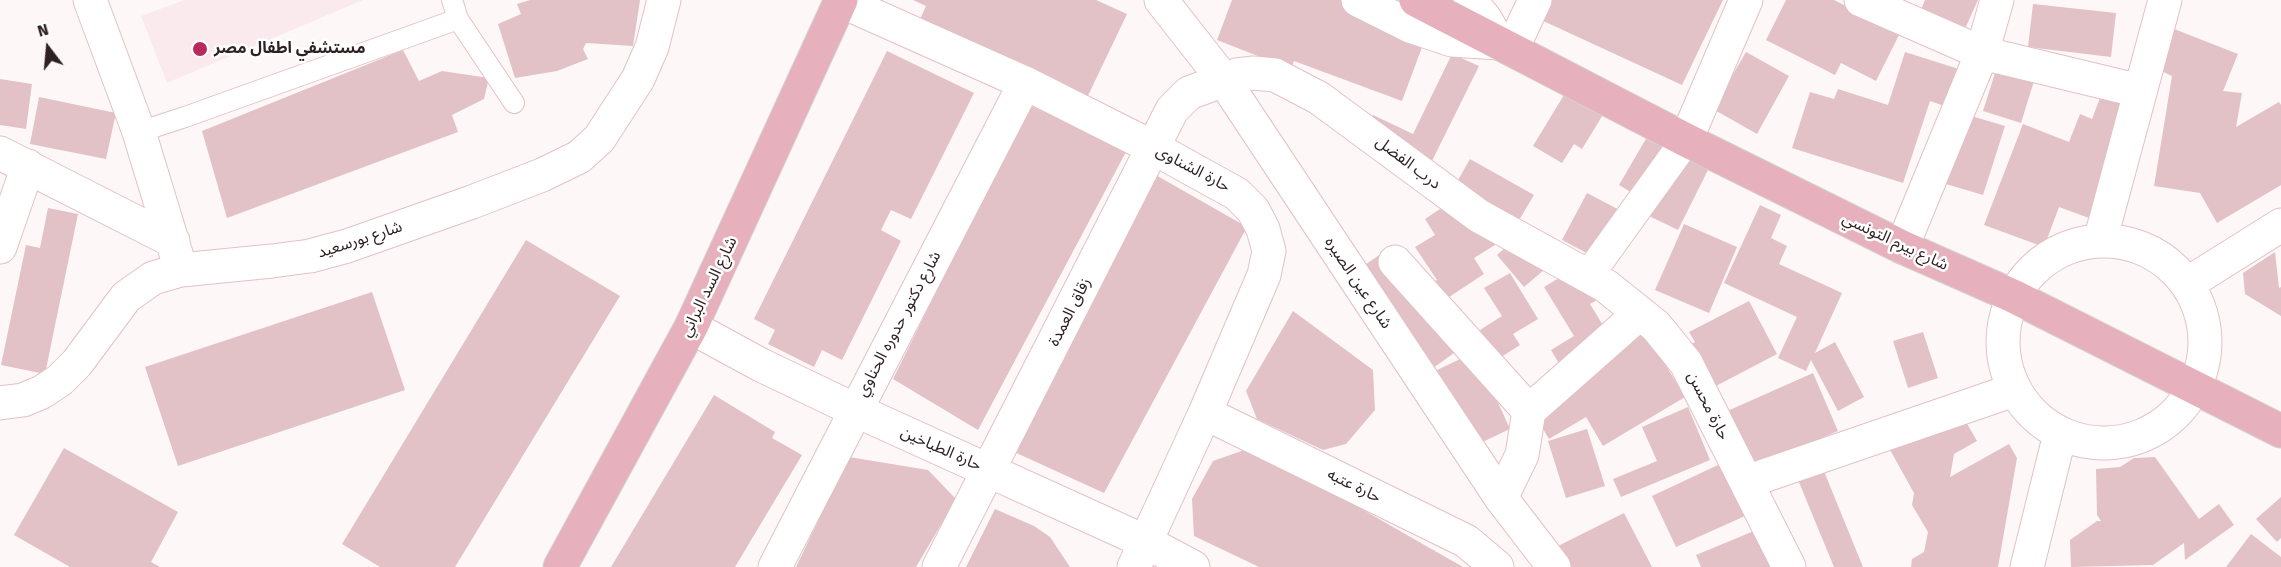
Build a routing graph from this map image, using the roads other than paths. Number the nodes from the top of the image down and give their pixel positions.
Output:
1 (90, 0) edge
2 (452, 0) edge
3 (664, 0) edge
4 (1161, 0) edge
5 (1358, 0) edge
6 (1416, 0) edge
7 (1470, 0) edge
8 (1535, 0) edge
9 (1746, 0) edge
10 (1861, 0) edge
11 (1997, 0) edge
12 (2165, 0) edge
13 (841, 1) edge
14 (458, 19) junction
15 (1505, 46) junction
16 (1982, 53) junction
17 (1223, 79) junction
18 (1025, 83) junction
19 (2140, 91) junction
20 (514, 103) dead end
21 (139, 132) junction
22 (1686, 140) junction
23 (1154, 148) junction
24 (14, 160) edge
25 (2281, 225) edge
26 (2100, 241) junction
27 (0, 247) edge
28 (1902, 247) junction
29 (177, 256) junction
30 (1395, 262) dead end
31 (1588, 276) junction
32 (2187, 284) junction
33 (2013, 296) junction
34 (1640, 313) junction
35 (691, 327) junction
36 (2194, 387) junction
37 (2014, 390) junction
38 (0, 403) edge
39 (855, 410) junction
40 (1529, 411) junction
41 (1205, 413) junction
42 (2281, 431) edge
43 (2060, 434) junction
44 (989, 470) junction
45 (1746, 482) junction
46 (1502, 498) junction
47 (1140, 555) edge
48 (2034, 562) edge
49 (560, 567) edge
50 (775, 567) edge
51 (939, 567) edge
52 (1193, 567) edge
53 (1497, 567) edge
54 (1554, 567) edge
55 (1789, 567) edge

1 - 21 street
2 - 14 lane
3 - 29 street, شارع بورسعيد
4 - 17 street, شارع عين الصيره
5 - 15 street, شارع بيرم التونسي
6 - 15 main road
7 - 15 street
8 - 15 street
9 - 22 street
10 - 16 street
11 - 16 street
12 - 19 street
13 - 18 street, حارة الشناوى
13 - 35 main road, شارع السد البراني
14 - 20 lane
14 - 21 lane
15 - 22 main road, شارع بيرم التونسي
16 - 19 street
16 - 28 street
17 - 23 street, زقاق العمدة
17 - 31 street, درب الفضل
17 - 46 street, شارع عين الصيره
18 - 23 street, حارة الشناوى
18 - 39 street, شارع دكتور حدوره الحناوي
19 - 26 street
21 - 29 street
22 - 28 main road, شارع بيرم التونسي
22 - 31 street
23 - 41 street, حارة الشناوى
23 - 44 street, زقاق العمدة
24 - 27 street
24 - 29 street
25 - 32 street
26 - 32 street
26 - 33 street
28 - 33 main road, شارع بيرم التونسي
29 - 38 street, شارع بورسعيد
30 - 40 street
31 - 34 street, حارة محسن
32 - 36 street
33 - 36 main road, شارع بيرم التونسي
33 - 37 street
34 - 40 street
34 - 45 street, حارة محسن
35 - 39 street, حارة الطباخين
35 - 49 main road, شارع السد البراني
36 - 42 main road, شارع بيرم التونسي
36 - 43 street
37 - 43 street
37 - 45 street
39 - 44 street, حارة الطباخين
39 - 50 street, شارع دكتور حدوره الحناوي
40 - 46 street
41 - 47 street, حارة الشناوى
41 - 53 street, حارة عتبه
43 - 48 street
44 - 47 street, حارة الطباخين
44 - 51 street, زقاق العمدة
45 - 55 street, حارة محسن
46 - 54 street, شارع عين الصيره
47 - 52 street, حارة الطباخين

